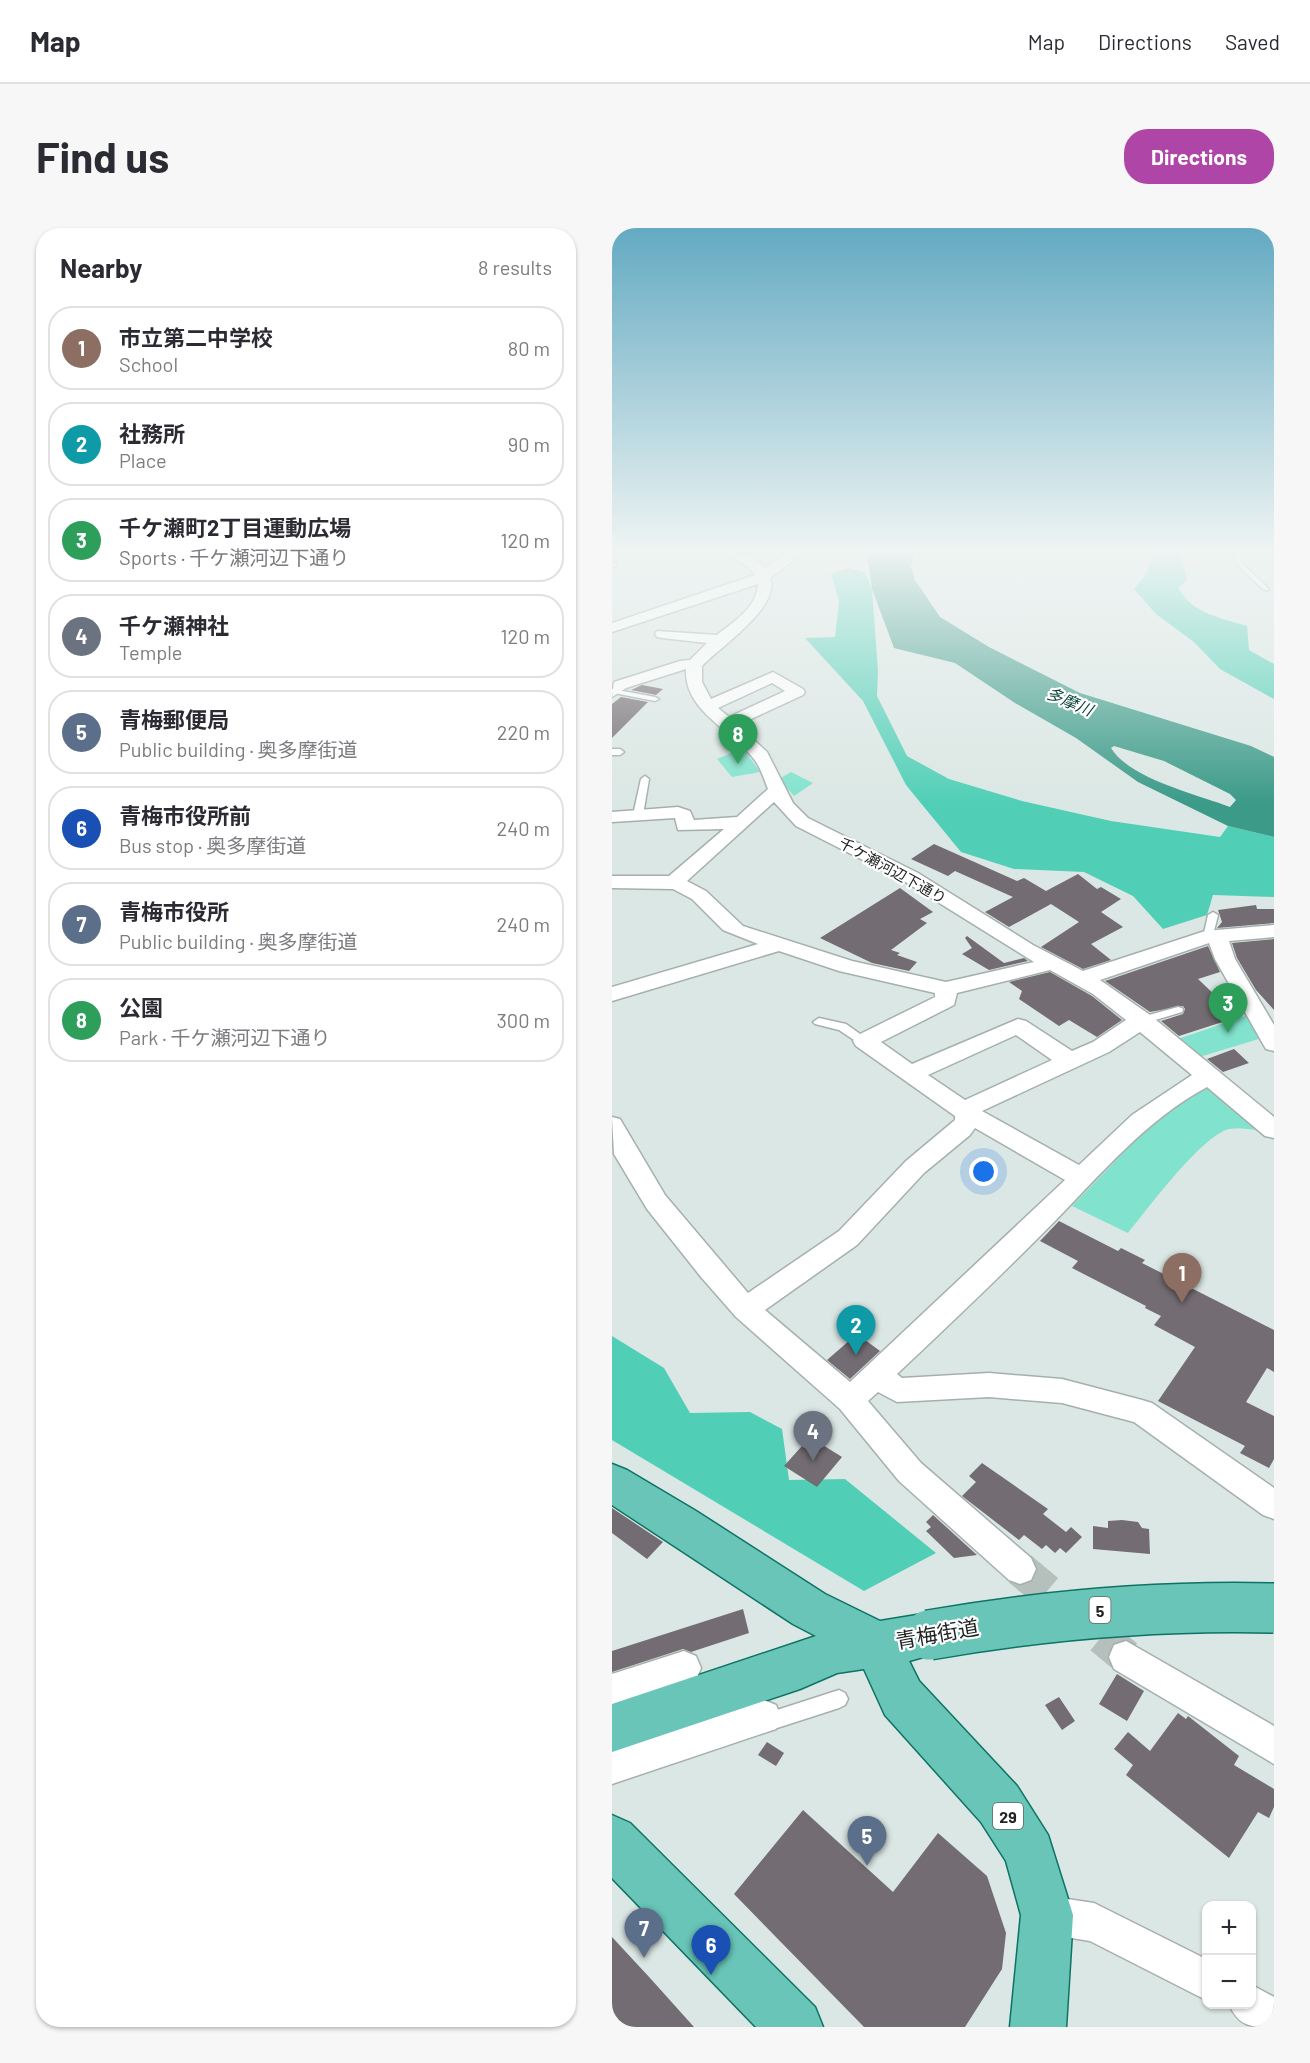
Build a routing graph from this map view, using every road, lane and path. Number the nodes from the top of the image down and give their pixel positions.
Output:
1 (681, 636) edge
2 (725, 636) edge
3 (720, 640) junction
4 (694, 665) junction
5 (615, 688) edge
6 (655, 699) dead end
7 (709, 706) junction
8 (728, 724) junction
9 (645, 779) dead end
10 (776, 791) junction
11 (638, 815) junction
12 (612, 817) edge
13 (742, 822) junction
14 (612, 882) edge
15 (672, 882) junction
16 (1215, 925) junction
17 (1274, 931) edge
18 (779, 944) junction
19 (1049, 960) junction
20 (1083, 978) junction
21 (946, 988) junction
22 (612, 994) edge
23 (1264, 1003) edge
24 (1178, 1010) dead end
25 (1143, 1020) junction
26 (819, 1023) dead end
27 (864, 1041) junction
28 (1274, 1044) edge
29 (1070, 1061) junction
30 (912, 1073) junction
31 (1209, 1076) junction
32 (967, 1113) junction
33 (612, 1125) edge
34 (1274, 1130) edge
35 (1082, 1178) junction
36 (746, 1309) junction
37 (877, 1376) junction
38 (850, 1400) junction
39 (612, 1483) edge
40 (1274, 1505) edge
41 (1020, 1569) tunnel mouth
42 (1274, 1608) edge
43 (876, 1643) junction
44 (1126, 1657) tunnel mouth
45 (684, 1668) dead end
46 (612, 1691) edge
47 (839, 1699) dead end
48 (764, 1717) joint
49 (612, 1728) edge
50 (1274, 1746) edge
51 (612, 1766) edge
52 (612, 1841) edge
53 (1047, 1915) junction
54 (1202, 1978) edge
55 (1256, 2008) edge
56 (1274, 2020) edge
57 (795, 2027) edge
58 (1038, 2027) edge

1 - 3 street
2 - 3 street
3 - 4 street
4 - 5 street
4 - 7 street, 千ケ瀬河辺下通り
5 - 6 lane
7 - 8 street, 千ケ瀬河辺下通り
7 - 8 street
8 - 10 street, 千ケ瀬河辺下通り
9 - 11 lane
10 - 13 street
10 - 19 street, 千ケ瀬河辺下通り
11 - 12 street
11 - 13 street
13 - 15 street
14 - 15 street
15 - 18 street
16 - 17 street
16 - 20 street
16 - 23 street
18 - 21 street
18 - 22 street
19 - 20 street, 千ケ瀬河辺下通り
19 - 21 street
20 - 25 street, 千ケ瀬河辺下通り
21 - 27 street
23 - 28 street
24 - 25 lane
25 - 29 street
25 - 31 street, 千ケ瀬河辺下通り
26 - 27 lane
27 - 30 street
29 - 30 street
29 - 32 street
30 - 32 street
31 - 34 street, 千ケ瀬河辺下通り
31 - 35 street
32 - 35 street
32 - 36 street
33 - 36 street
35 - 37 street
36 - 38 street
37 - 38 street
37 - 40 street
38 - 41 street
39 - 43 main road
42 - 43 main road, 青梅街道 / 5, bridge
43 - 49 main road, 青梅街道 / 5
43 - 53 main road, 29
44 - 50 street
45 - 46 street
47 - 48 lane
48 - 51 street
52 - 57 main road
53 - 54 street
53 - 58 main road, 29
55 - 56 street

